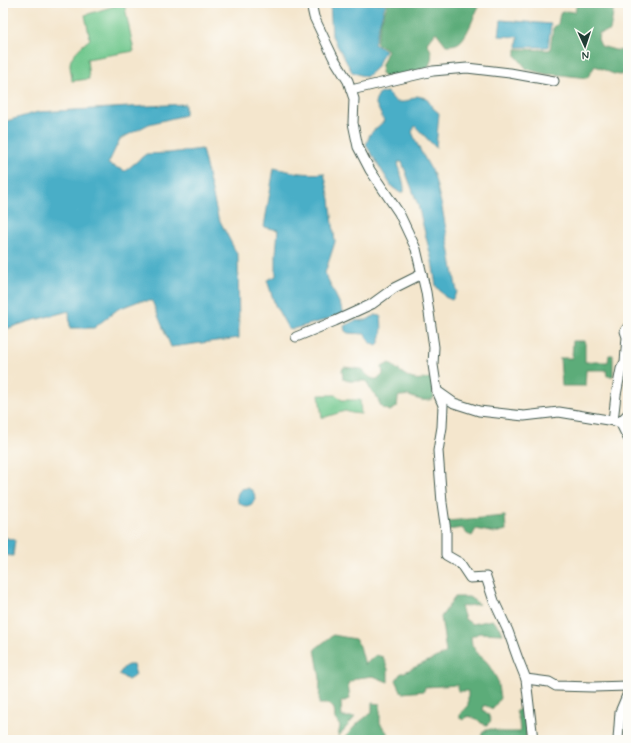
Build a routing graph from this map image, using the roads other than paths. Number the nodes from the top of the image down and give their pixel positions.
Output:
1 (311, 3) edge
2 (554, 81) dead end
3 (351, 90) junction
4 (422, 274) junction
5 (628, 327) edge
6 (296, 337) dead end
7 (437, 391) junction
8 (628, 414) edge
9 (617, 422) junction
10 (628, 438) edge
11 (526, 679) junction
12 (628, 686) edge
13 (628, 693) edge
14 (532, 740) edge
15 (618, 740) edge

1 - 3 street
2 - 3 street
3 - 4 street
4 - 6 street
4 - 7 street
5 - 9 street
7 - 9 street
7 - 11 street
8 - 9 street
9 - 10 street
11 - 12 street
11 - 14 street
13 - 15 street

